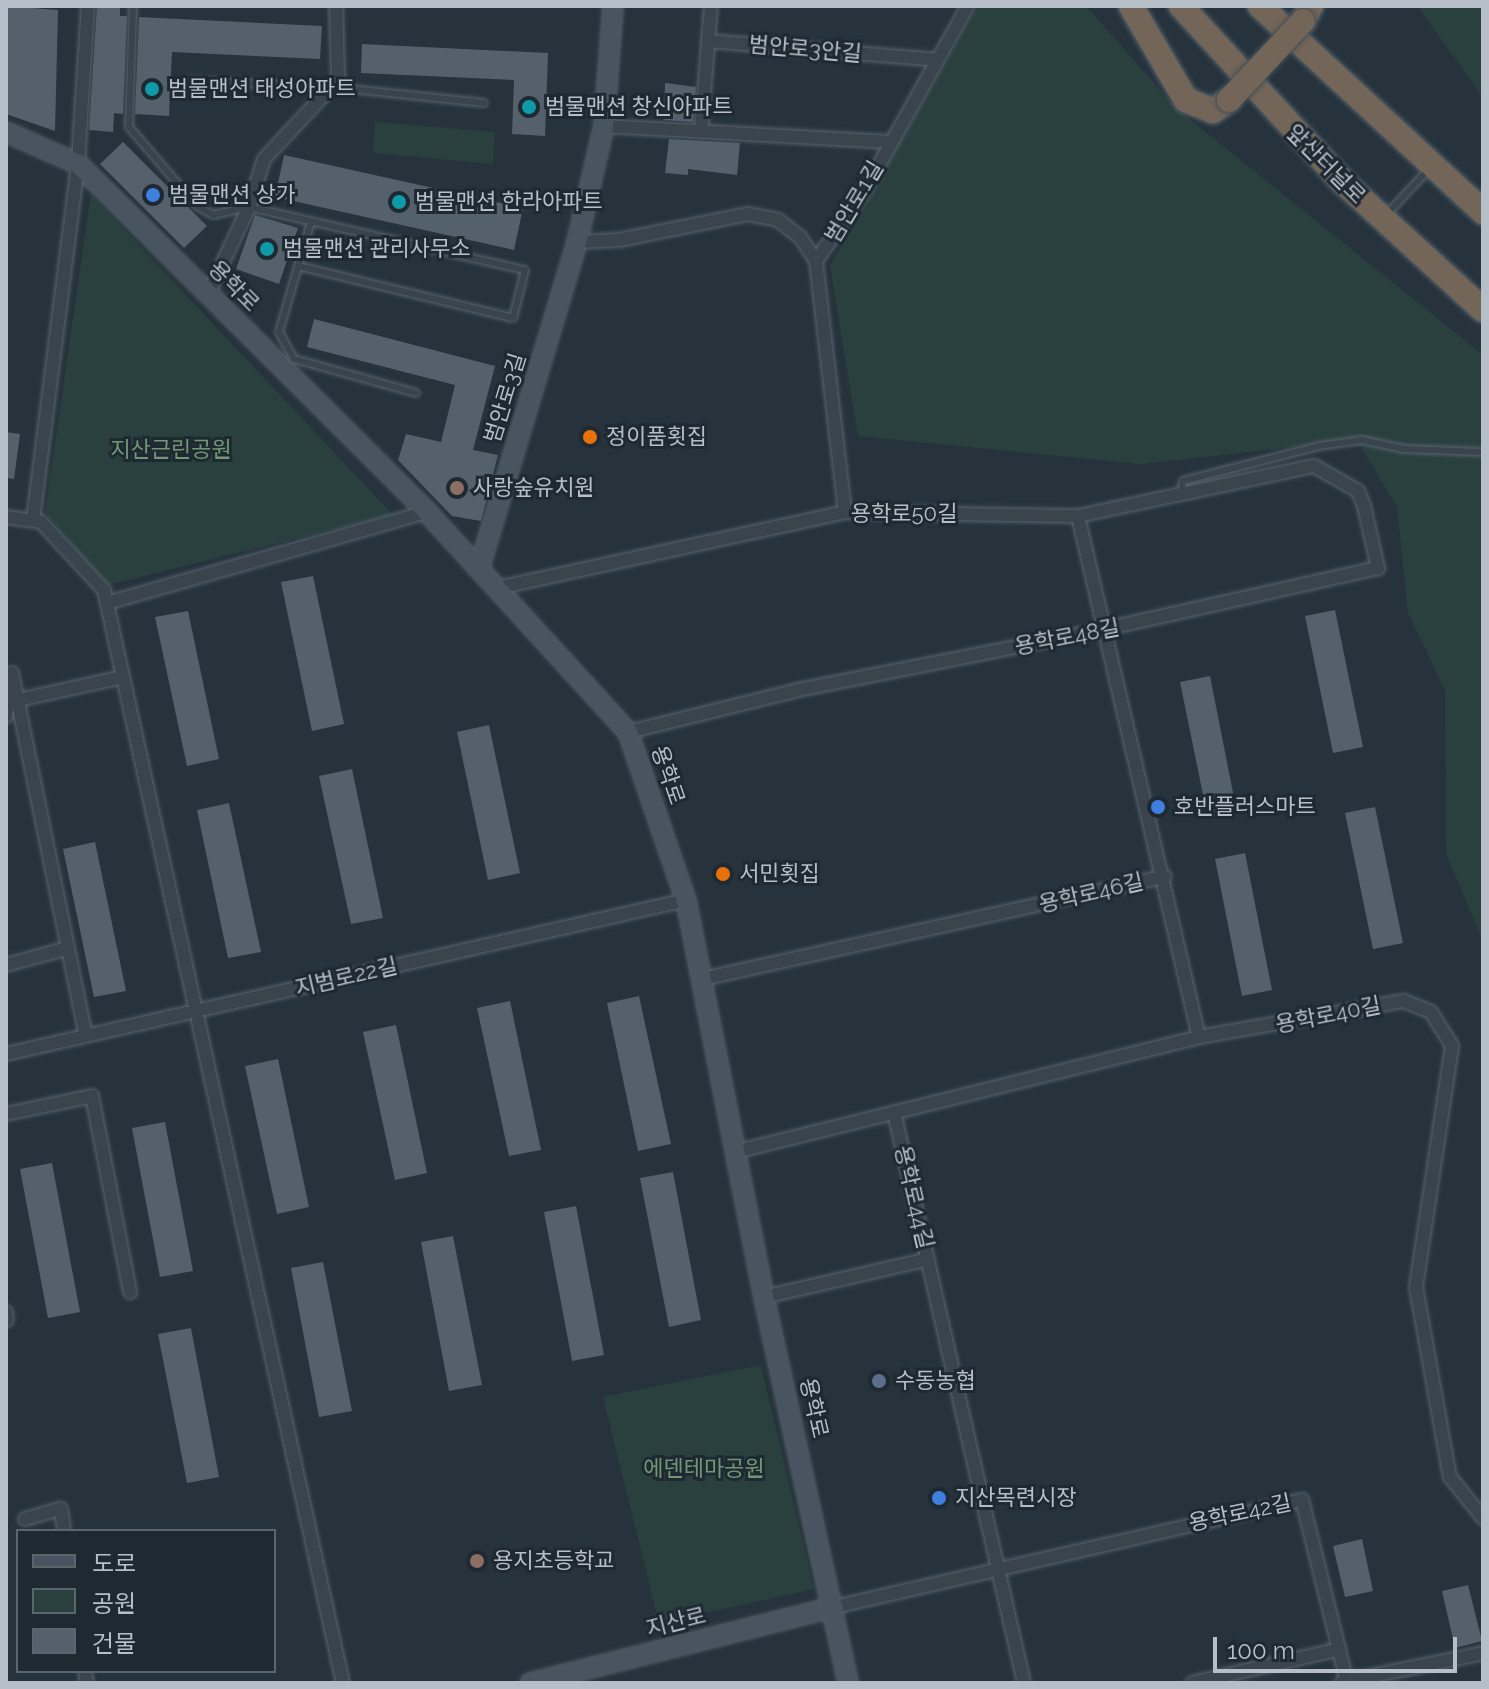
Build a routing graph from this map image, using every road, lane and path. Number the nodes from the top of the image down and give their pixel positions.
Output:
1 (88, 6) edge
2 (133, 6) edge
3 (336, 6) edge
4 (613, 6) edge
5 (711, 6) edge
6 (968, 6) edge
7 (1131, 6) edge
8 (1181, 6) edge
9 (1260, 6) edge
10 (1307, 13) edge
11 (708, 41) junction
12 (937, 60) junction
13 (190, 81) dead end
14 (332, 87) junction
15 (484, 103) dead end
16 (604, 126) junction
17 (6, 132) edge
18 (701, 132) junction
19 (890, 142) junction
20 (78, 164) junction
21 (1431, 167) junction
22 (249, 207) junction
23 (1483, 212) edge
24 (1382, 219) junction
25 (311, 222) junction
26 (577, 242) junction
27 (816, 261) junction
28 (298, 266) junction
29 (208, 294) junction
30 (1483, 310) edge
31 (416, 393) dead end
32 (1483, 452) edge
33 (1314, 466) joint
34 (1181, 494) junction
35 (427, 512) junction
36 (845, 512) junction
37 (1078, 516) junction
38 (6, 517) edge
39 (33, 520) junction
40 (479, 569) junction
41 (497, 588) junction
42 (107, 603) junction
43 (1106, 629) junction
44 (123, 677) junction
45 (18, 700) junction
46 (6, 716) edge
47 (628, 732) junction
48 (1165, 876) junction
49 (686, 900) junction
50 (68, 948) junction
51 (6, 965) edge
52 (702, 979) junction
53 (194, 1011) junction
54 (86, 1036) junction
55 (1199, 1037) junction
56 (6, 1054) edge
57 (894, 1112) junction
58 (6, 1114) edge
59 (739, 1151) junction
60 (928, 1259) junction
61 (130, 1292) dead end
62 (764, 1297) junction
63 (1483, 1518) edge
64 (25, 1519) dead end
65 (64, 1529) edge
66 (999, 1567) junction
67 (834, 1607) junction
68 (1339, 1649) junction
69 (1483, 1653) edge
70 (1344, 1680) edge
71 (343, 1683) edge
72 (530, 1683) edge
73 (848, 1683) edge
74 (1024, 1683) edge
75 (1192, 1683) edge

1 - 20 street
2 - 22 lane
3 - 14 street
4 - 16 street, 범안로3길
5 - 11 street
6 - 12 street, 범안로1길
7 - 10 highway, bridge
8 - 24 highway, 앞산터널로
9 - 21 highway
11 - 12 street, 범안로3안길
11 - 18 street
12 - 19 street, 범안로1길
13 - 14 lane
14 - 15 lane
14 - 22 street
16 - 18 street
16 - 26 street, 범안로3길
17 - 20 street, 용학로
18 - 19 street
19 - 27 street, 범안로1길
20 - 29 street, 용학로
20 - 39 street
21 - 23 highway
21 - 24 lane
22 - 25 lane
22 - 29 street
24 - 30 highway, 앞산터널로
25 - 28 lane
25 - 28 lane
26 - 27 street
26 - 40 street, 범안로3길
27 - 36 street, 범안로1길
28 - 31 lane
29 - 35 street, 용학로
32 - 34 lane
33 - 34 street, 용학로50길
33 - 43 street, 용학로48길
34 - 37 street, 용학로50길
35 - 40 street, 용학로
35 - 42 street
36 - 37 street, 용학로50길
36 - 41 street, 용학로50길
37 - 43 street, 용학로46길
38 - 39 street
39 - 42 street
40 - 41 street, 용학로
41 - 47 street, 용학로
42 - 44 street
43 - 47 street, 용학로48길
43 - 48 street, 용학로46길
44 - 45 street
44 - 53 street
45 - 46 street
45 - 50 street
47 - 49 street, 용학로
48 - 52 street, 용학로46길
48 - 55 street
49 - 52 street, 용학로
49 - 53 street, 지범로22길
50 - 51 street
50 - 54 street
52 - 59 street, 용학로
53 - 54 street, 지범로22길
53 - 71 street
54 - 56 street, 지범로22길
55 - 57 street, 용학로40길
55 - 63 street, 용학로40길
57 - 59 street, 용학로40길
57 - 60 street, 용학로44길
58 - 61 street
59 - 62 street, 용학로
60 - 62 street, 용학로44길
60 - 66 street
62 - 67 street, 용학로
64 - 65 street
66 - 67 street, 용학로42길
66 - 68 street, 용학로42길
66 - 74 street
67 - 72 street, 지산로
67 - 73 street, 용학로
68 - 70 street, 용학로42길
68 - 75 street
69 - 70 street

